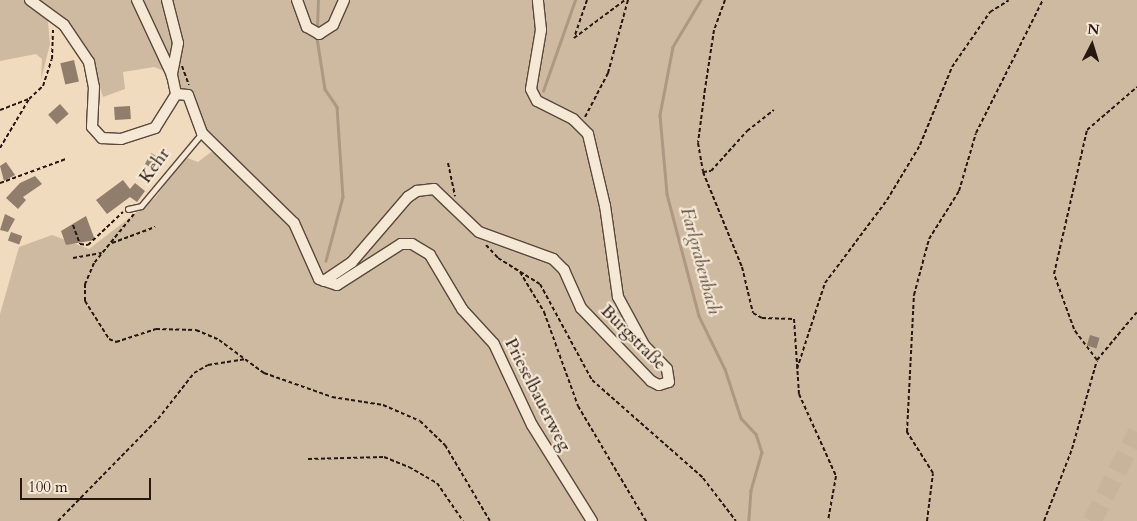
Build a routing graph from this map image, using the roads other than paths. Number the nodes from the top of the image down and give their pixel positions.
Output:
1 (30, 0) edge
2 (137, 0) edge
3 (167, 0) edge
4 (297, 0) edge
5 (344, 0) edge
6 (538, 0) edge
7 (172, 75) junction
8 (176, 94) junction
9 (202, 133) junction
10 (128, 209) road end
11 (324, 281) junction
12 (592, 521) edge

1 - 8 street
2 - 7 street
3 - 7 street
4 - 5 street
6 - 11 street, Burgstraße
7 - 8 street
8 - 9 street
9 - 10 lane, Kehr
9 - 11 street
11 - 12 street, Prieselbauerweg

